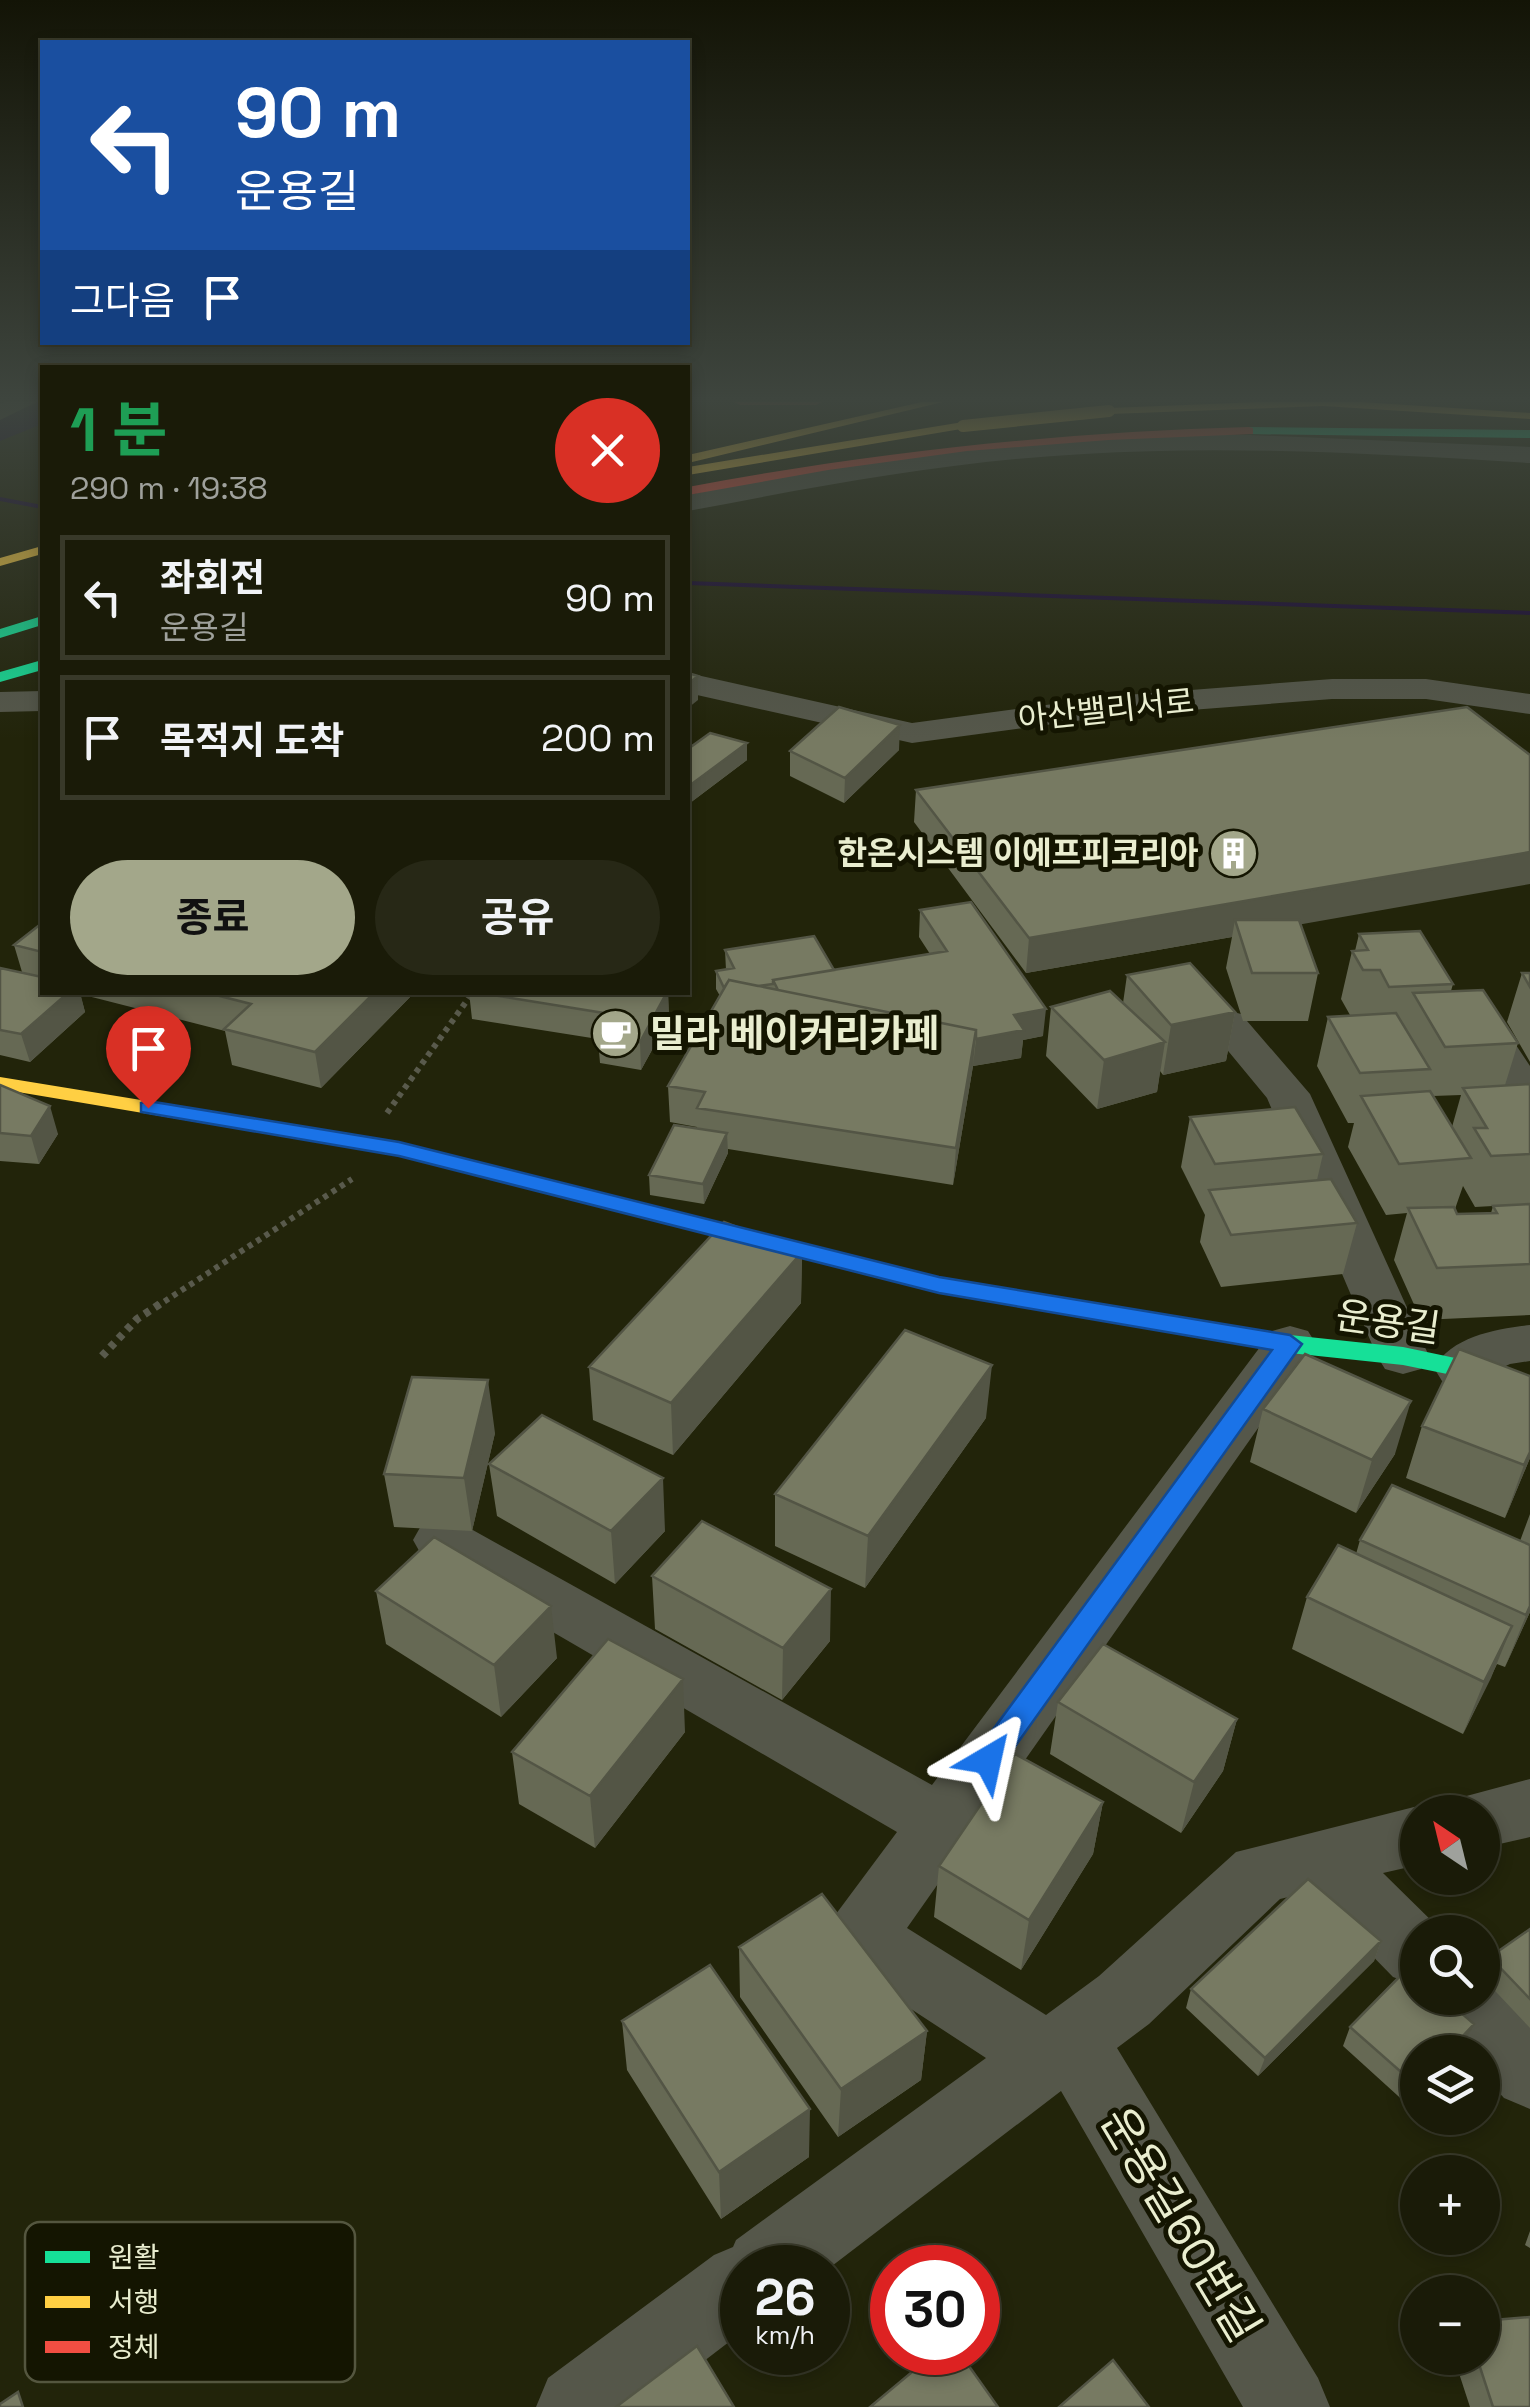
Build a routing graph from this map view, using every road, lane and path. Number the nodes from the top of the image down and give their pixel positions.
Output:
1 (40, 555) edge
2 (0, 565) edge
3 (40, 605) edge
4 (0, 618) edge
5 (40, 621) edge
6 (0, 634) edge
7 (40, 666) edge
8 (0, 677) edge
9 (690, 683) edge
10 (40, 701) edge
11 (0, 702) edge
12 (1530, 704) edge
13 (471, 995) edge
14 (1465, 999) edge
15 (1226, 1023) edge
16 (0, 1084) edge
17 (1530, 1100) edge
18 (366, 1142) junction
19 (399, 1149) junction
20 (1530, 1343) edge
21 (1290, 1344) junction
22 (102, 1356) dead end
23 (1403, 1356) junction
24 (1460, 1368) junction
25 (1530, 1392) edge
26 (442, 1540) edge
27 (1530, 1808) edge
28 (1500, 1815) edge
29 (942, 1824) junction
30 (1400, 1839) edge
31 (1320, 1858) junction
32 (1400, 1936) edge
33 (1477, 2015) edge
34 (1059, 2048) junction
35 (1530, 2073) edge
36 (795, 2245) edge
37 (720, 2300) edge
38 (577, 2407) edge
39 (1289, 2407) edge

1 - 2 main road
3 - 4 main road
5 - 6 main road
7 - 8 main road
9 - 12 street, 아산밸리서로
10 - 11 street
13 - 18 path
14 - 17 street
15 - 23 street
16 - 18 main road, 운용길
18 - 19 main road, 운용길
19 - 21 main road, 운용길
19 - 22 path
20 - 24 street
21 - 23 main road, 운용길
21 - 29 street
23 - 24 main road, 운용길
24 - 25 main road, 운용길
26 - 29 street
27 - 28 street
29 - 34 street
30 - 31 street
31 - 32 street
31 - 34 street
33 - 35 street
34 - 36 street
34 - 39 street, 운용길60번길
37 - 38 street

